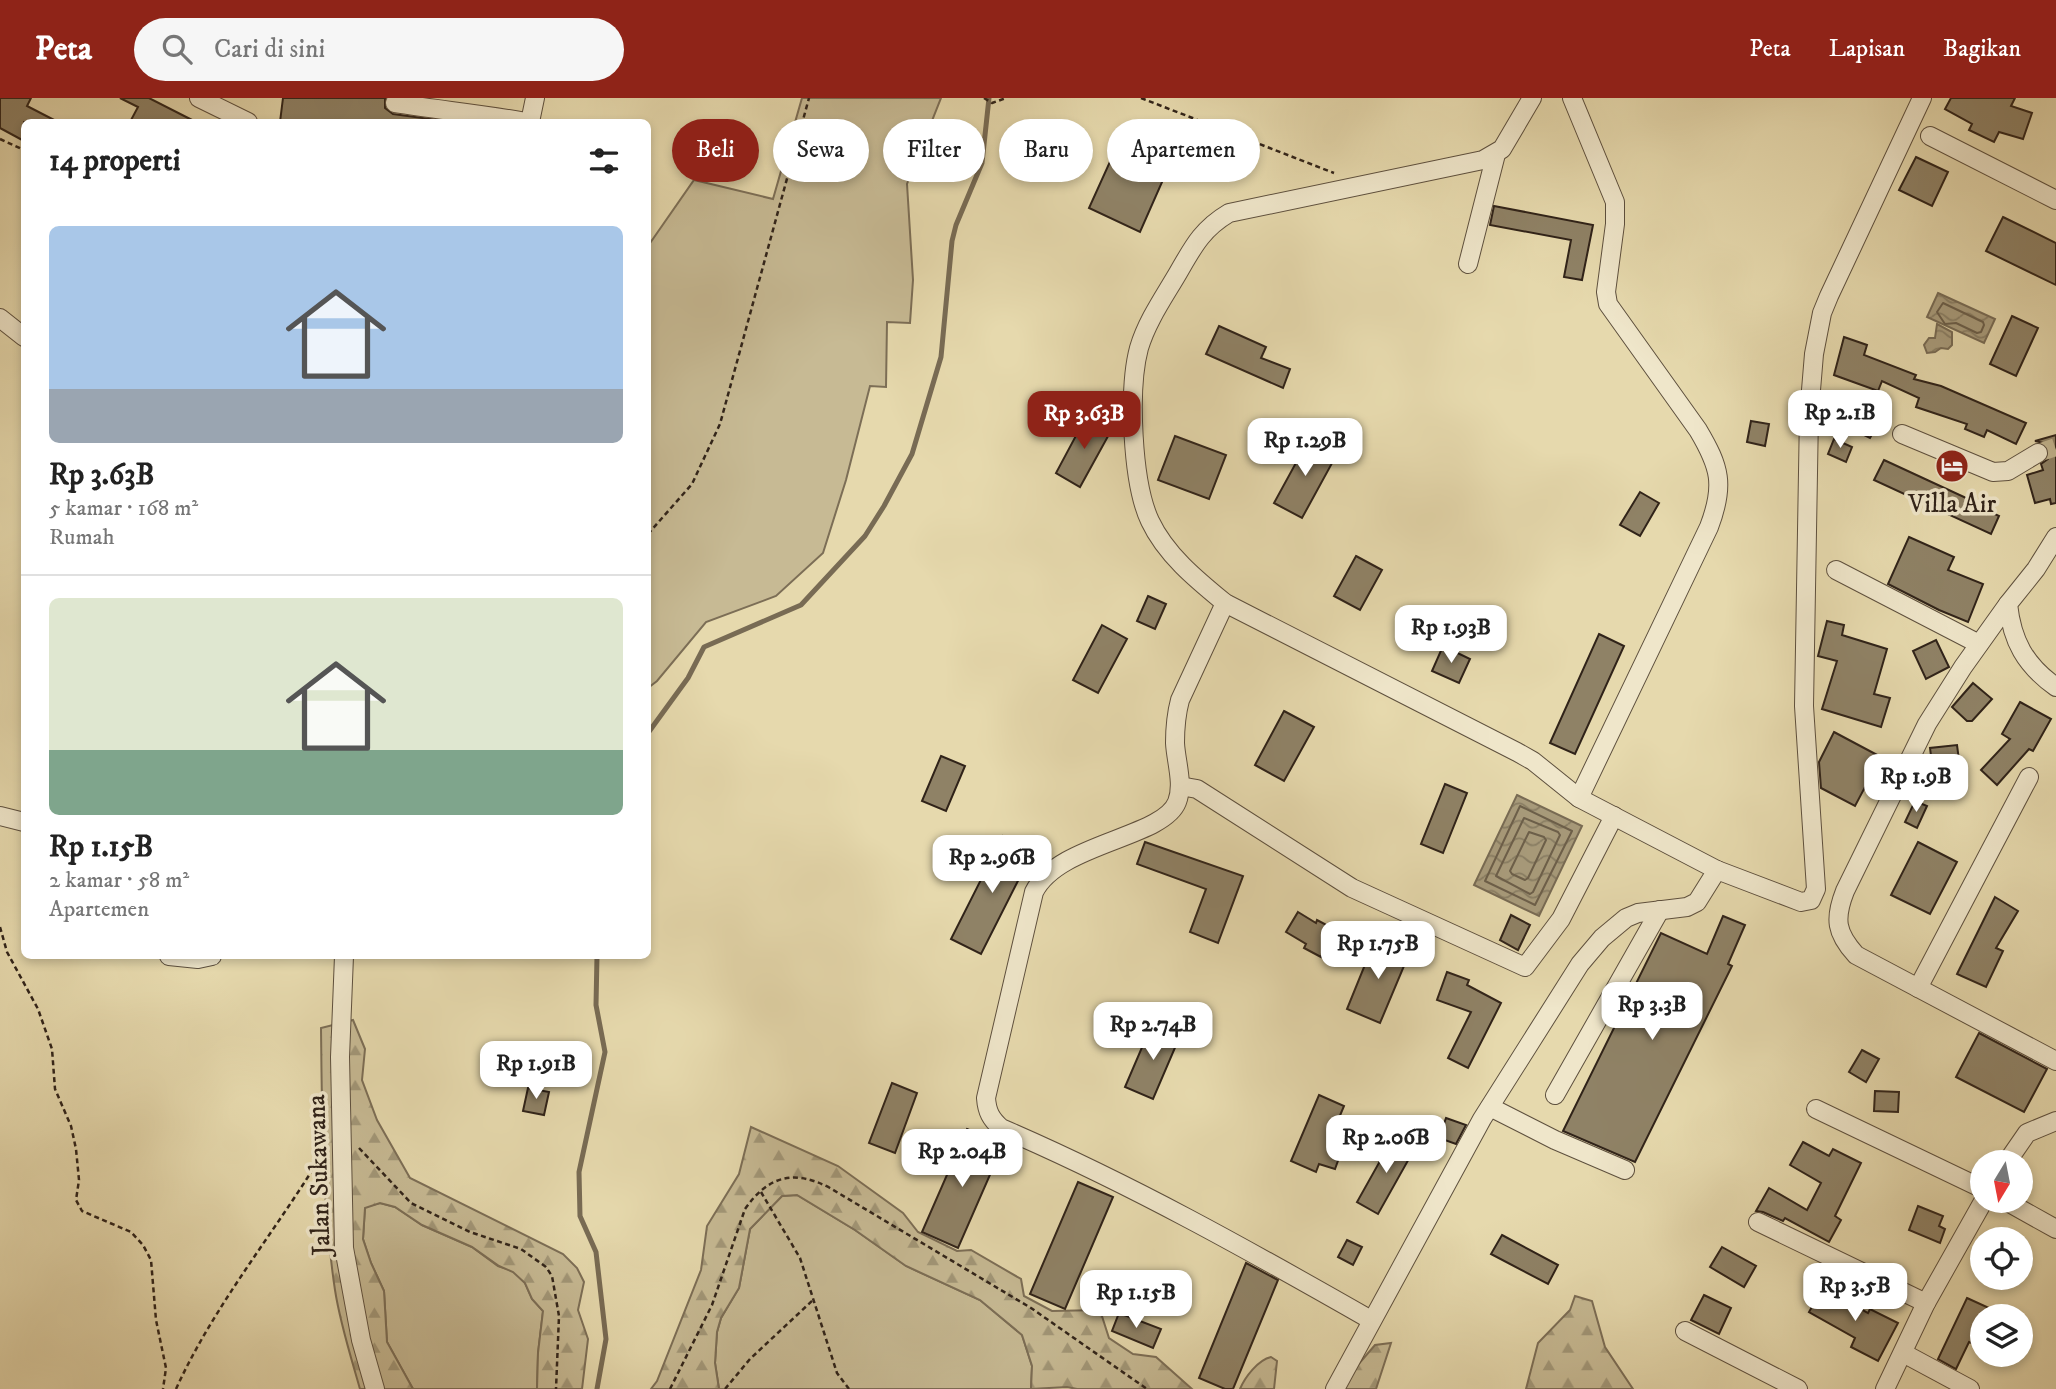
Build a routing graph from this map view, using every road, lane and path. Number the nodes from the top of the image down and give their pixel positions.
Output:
1 (535, 98) edge
2 (809, 98) edge
3 (984, 98) edge
4 (1006, 98) edge
5 (1141, 98) edge
6 (1532, 98) edge
7 (1572, 98) edge
8 (1922, 98) edge
9 (207, 100) edge
10 (395, 103) dead end
11 (242, 119) edge
12 (511, 119) edge
13 (529, 119) edge
14 (1930, 136) dead end
15 (0, 139) edge
16 (21, 149) edge
17 (1496, 154) junction
18 (1363, 184) junction
19 (2056, 200) edge
20 (1468, 264) dead end
21 (0, 318) edge
22 (21, 335) edge
23 (1902, 433) dead end
24 (2038, 453) tunnel mouth
25 (651, 531) edge
26 (2055, 544) edge
27 (1836, 570) dead end
28 (1225, 603) junction
29 (2008, 604) junction
30 (1979, 644) junction
31 (2056, 687) edge
32 (2029, 777) dead end
33 (1180, 786) junction
34 (1579, 798) junction
35 (0, 816) edge
36 (1614, 816) junction
37 (21, 821) edge
38 (1717, 870) junction
39 (1660, 910) junction
40 (0, 927) edge
41 (344, 959) edge
42 (1917, 988) junction
43 (2056, 1061) edge
44 (1555, 1095) dead end
45 (1489, 1107) junction
46 (1816, 1109) dead end
47 (2056, 1122) edge
48 (343, 1125) junction
49 (2015, 1150) edge
50 (327, 1164) dead end
51 (1625, 1170) dead end
52 (1970, 1183) edge
53 (761, 1192) junction
54 (1977, 1213) edge
55 (2027, 1213) edge
56 (1758, 1222) dead end
57 (2056, 1229) edge
58 (813, 1300) junction
59 (1926, 1303) junction
60 (1371, 1320) junction
61 (1685, 1331) dead end
62 (1903, 1353) junction
63 (163, 1389) edge
64 (176, 1389) edge
65 (376, 1389) edge
66 (556, 1389) edge
67 (670, 1389) edge
68 (725, 1389) edge
69 (849, 1389) edge
70 (1147, 1389) edge
71 (1335, 1389) edge
72 (1798, 1389) edge
73 (1885, 1389) edge
74 (1970, 1389) edge

1 - 13 street
2 - 25 path
3 - 4 path
5 - 18 path
6 - 17 street
7 - 34 street
8 - 38 street
9 - 11 street
10 - 12 street
14 - 19 street
15 - 16 path
17 - 18 street
17 - 20 street
18 - 28 street
21 - 22 street
23 - 24 street
26 - 29 street
27 - 30 street
28 - 33 street
28 - 34 street
29 - 30 street
29 - 31 street
30 - 42 street
32 - 42 street
33 - 36 street
33 - 60 street
34 - 36 street
35 - 37 street
36 - 38 street
38 - 39 street
39 - 44 street
39 - 45 street
40 - 63 path
41 - 48 street, Jalan Sukawana
42 - 43 street
45 - 51 street
45 - 60 street
46 - 52 street
47 - 49 street
48 - 65 street, Jalan Sukawana
48 - 66 path
50 - 64 path
53 - 58 path
53 - 67 path
53 - 70 path
54 - 59 street
55 - 57 street
56 - 59 street
58 - 68 path
58 - 69 path
59 - 62 street
60 - 71 street
61 - 72 street
62 - 73 street
62 - 74 street

